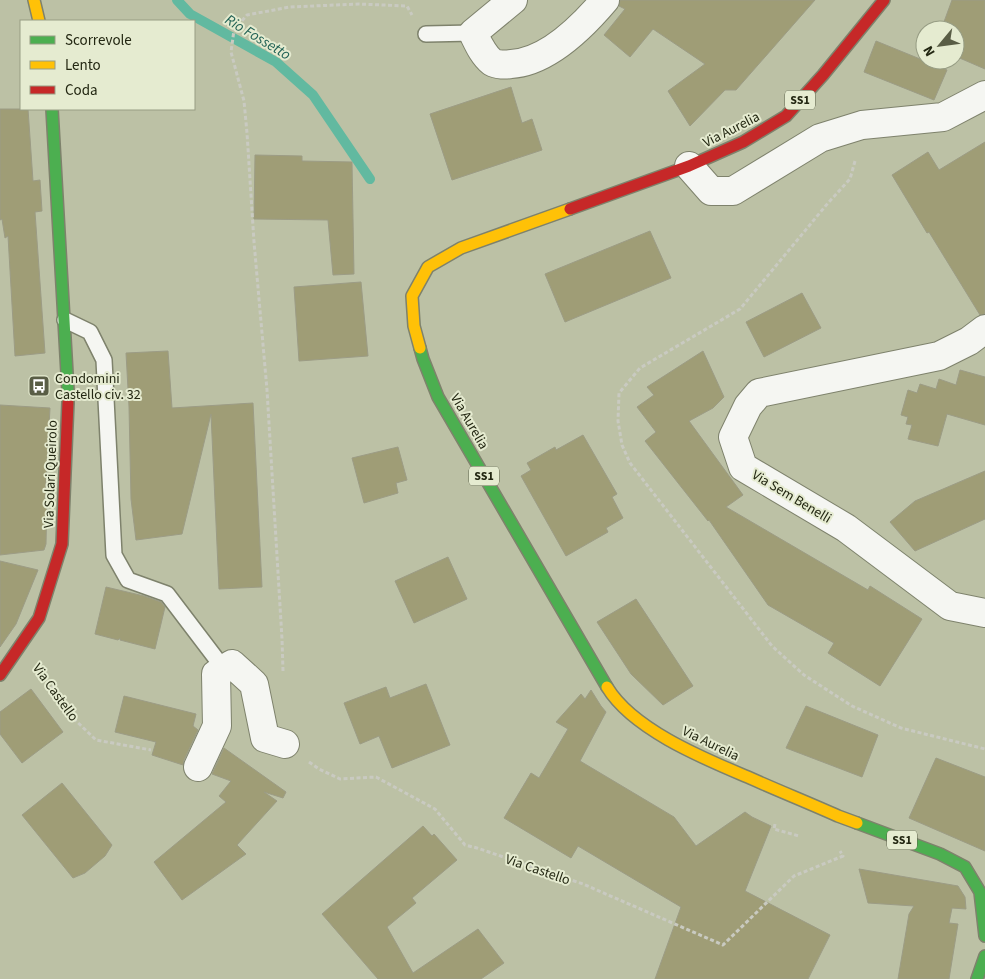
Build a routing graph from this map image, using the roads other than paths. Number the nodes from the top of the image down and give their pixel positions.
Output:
1 (34, 0) edge
2 (513, 0) edge
3 (605, 0) edge
4 (884, 0) edge
5 (40, 20) edge
6 (473, 33) junction
7 (426, 34) road end
8 (985, 95) edge
9 (52, 110) edge
10 (689, 166) junction
11 (65, 320) junction
12 (985, 329) edge
13 (985, 613) edge
14 (224, 669) junction
15 (0, 675) edge
16 (285, 744) road end
17 (198, 767) dead end
18 (985, 936) edge
19 (985, 956) edge
20 (977, 979) edge

1 - 5 main road
2 - 6 street
3 - 6 street
4 - 10 main road, Via Aurelia / SS1
6 - 7 lane
8 - 10 street
9 - 11 main road, Via Solari Queirolo
10 - 18 main road, Via Aurelia / SS1
11 - 14 lane
11 - 15 main road, Via Solari Queirolo
12 - 13 street, Via Sem Benelli
14 - 16 street
14 - 17 street
19 - 20 main road

